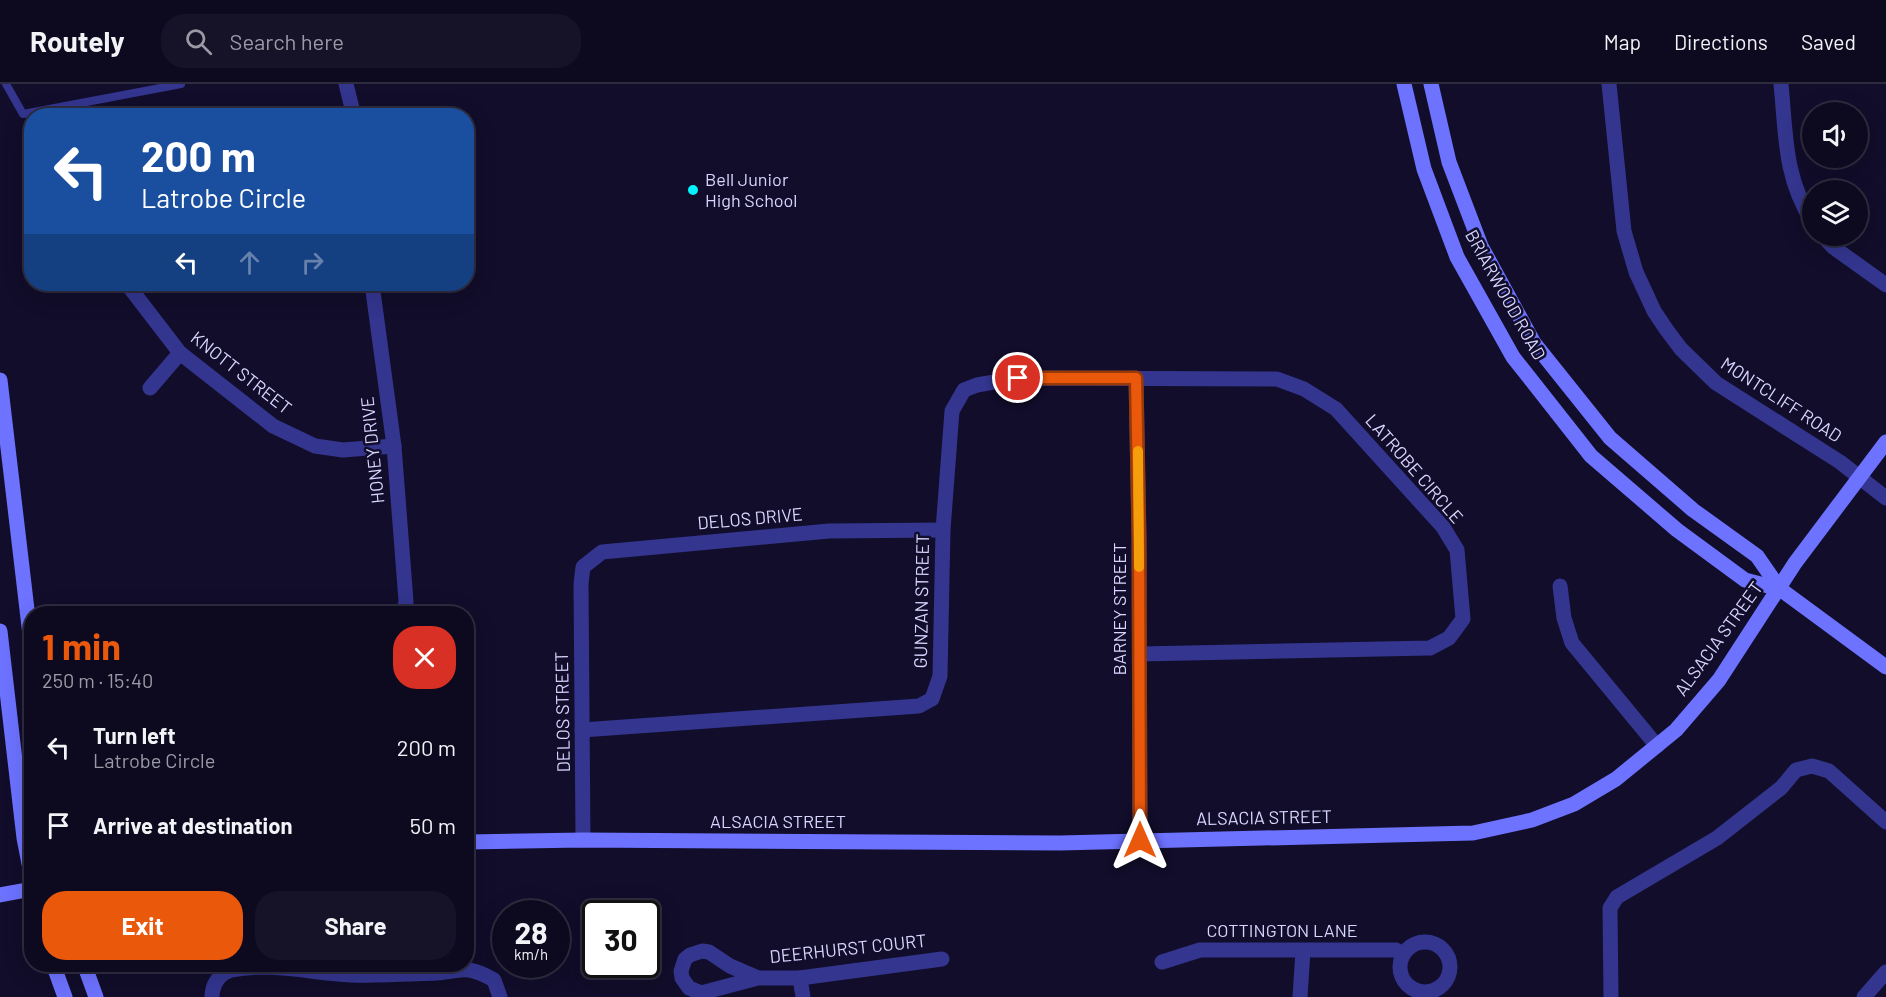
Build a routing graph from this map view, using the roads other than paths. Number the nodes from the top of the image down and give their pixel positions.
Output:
1 (6, 84) edge
2 (181, 84) edge
3 (345, 84) edge
4 (1404, 84) edge
5 (1431, 84) edge
6 (1609, 84) edge
7 (1781, 84) edge
8 (55, 108) edge
9 (352, 108) edge
10 (24, 114) edge
11 (1802, 203) edge
12 (1832, 246) edge
13 (1886, 285) edge
14 (132, 291) edge
15 (373, 291) edge
16 (180, 353) junction
17 (1018, 378) joint
18 (1136, 378) junction
19 (0, 380) edge
20 (150, 388) dead end
21 (1886, 442) edge
22 (394, 446) junction
23 (1859, 476) junction
24 (1886, 498) edge
25 (943, 530) junction
26 (581, 584) joint
27 (1560, 586) dead end
28 (1780, 589) junction
29 (27, 606) edge
30 (405, 606) edge
31 (0, 631) edge
32 (1140, 654) junction
33 (1886, 667) edge
34 (582, 730) junction
35 (1657, 746) junction
36 (1886, 822) edge
37 (24, 838) edge
38 (583, 840) junction
39 (1140, 840) junction
40 (474, 842) edge
41 (24, 890) edge
42 (0, 895) edge
43 (1303, 951) junction
44 (1403, 954) dead end
45 (942, 959) dead end
46 (1162, 962) dead end
47 (474, 971) edge
48 (55, 972) edge
49 (87, 972) edge
50 (228, 972) edge
51 (324, 972) edge
52 (440, 972) edge
53 (1886, 972) edge
54 (758, 978) dead end
55 (800, 978) junction
56 (65, 997) edge
57 (96, 997) edge
58 (212, 997) edge
59 (500, 997) edge
60 (803, 997) edge
61 (1300, 997) edge
62 (1611, 997) edge
63 (1864, 997) edge

1 - 10 lane
2 - 8 lane
3 - 9 street
4 - 28 main road, BRIARWOOD ROAD
5 - 28 main road, BRIARWOOD ROAD
6 - 23 street, MONTCLIFF ROAD
7 - 11 street
12 - 13 street
14 - 16 street, KNOTT STREET
15 - 22 street, HONEY DRIVE
16 - 20 street
16 - 22 street, KNOTT STREET
17 - 18 street, LATROBE CIRCLE
17 - 25 street, GUNZAN STREET
18 - 32 street, BARNEY STREET
18 - 32 street, LATROBE CIRCLE
19 - 29 main road
21 - 23 main road, ALSACIA STREET
22 - 30 street, HONEY DRIVE
23 - 24 street, MONTCLIFF ROAD
23 - 28 main road, ALSACIA STREET
25 - 26 street, DELOS DRIVE
25 - 34 street, GUNZAN STREET
26 - 34 street, DELOS STREET
27 - 35 street
28 - 33 main road, BRIARWOOD ROAD
28 - 35 main road, ALSACIA STREET
31 - 37 main road
32 - 39 street, BARNEY STREET
34 - 38 street, DELOS STREET
35 - 39 main road, ALSACIA STREET
36 - 62 street
38 - 39 main road, ALSACIA STREET
38 - 40 main road, ALSACIA STREET
41 - 42 main road
43 - 44 street, COTTINGTON LANE
43 - 46 street, COTTINGTON LANE
43 - 61 street
45 - 55 street, DEERHURST COURT
47 - 59 street
48 - 56 main road
49 - 57 main road
50 - 58 street
51 - 52 street
53 - 63 street
54 - 55 street, DEERHURST COURT
55 - 60 street

